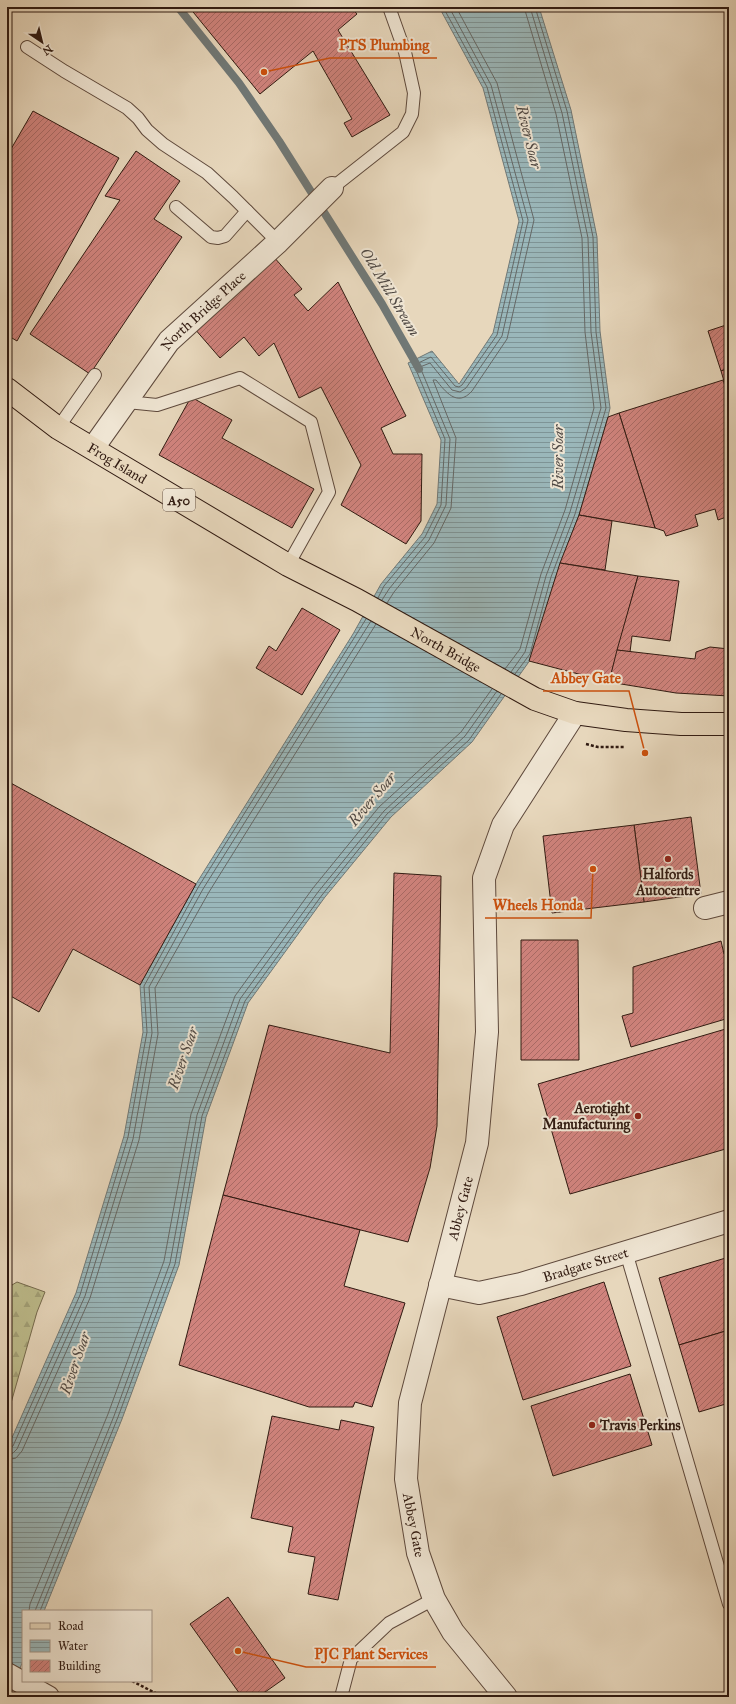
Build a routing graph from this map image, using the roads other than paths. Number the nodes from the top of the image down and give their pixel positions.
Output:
1 (389, 7) edge
2 (26, 47) dead end
3 (331, 190) joint
4 (176, 207) dead end
5 (247, 211) junction
6 (278, 242) junction
7 (94, 375) dead end
8 (7, 390) edge
9 (127, 402) junction
10 (58, 428) junction
11 (93, 448) junction
12 (288, 565) junction
13 (357, 600) joint
14 (575, 713) junction
15 (729, 724) edge
16 (729, 902) edge
17 (705, 908) dead end
18 (729, 1222) edge
19 (626, 1252) junction
20 (440, 1285) junction
21 (434, 1599) junction
22 (729, 1604) edge
23 (7, 1674) edge
24 (48, 1697) edge
25 (341, 1697) edge
26 (506, 1697) edge

1 - 3 lane
2 - 5 lane
3 - 6 street, North Bridge Place
4 - 5 lane
5 - 6 lane
6 - 9 street, North Bridge Place
7 - 10 lane
8 - 10 main road, Frog Island / A50
9 - 11 street, North Bridge Place
9 - 12 lane
10 - 11 main road, Frog Island / A50
11 - 12 main road, Frog Island / A50
12 - 13 main road, Frog Island / A50
13 - 14 main road, North Bridge / A50
14 - 15 main road, A50
14 - 20 street, Abbey Gate
16 - 17 street
18 - 19 street, Bradgate Street
19 - 20 street, Bradgate Street
19 - 22 lane
20 - 21 street, Abbey Gate
21 - 25 lane
21 - 26 street, Abbey Gate
23 - 24 street

